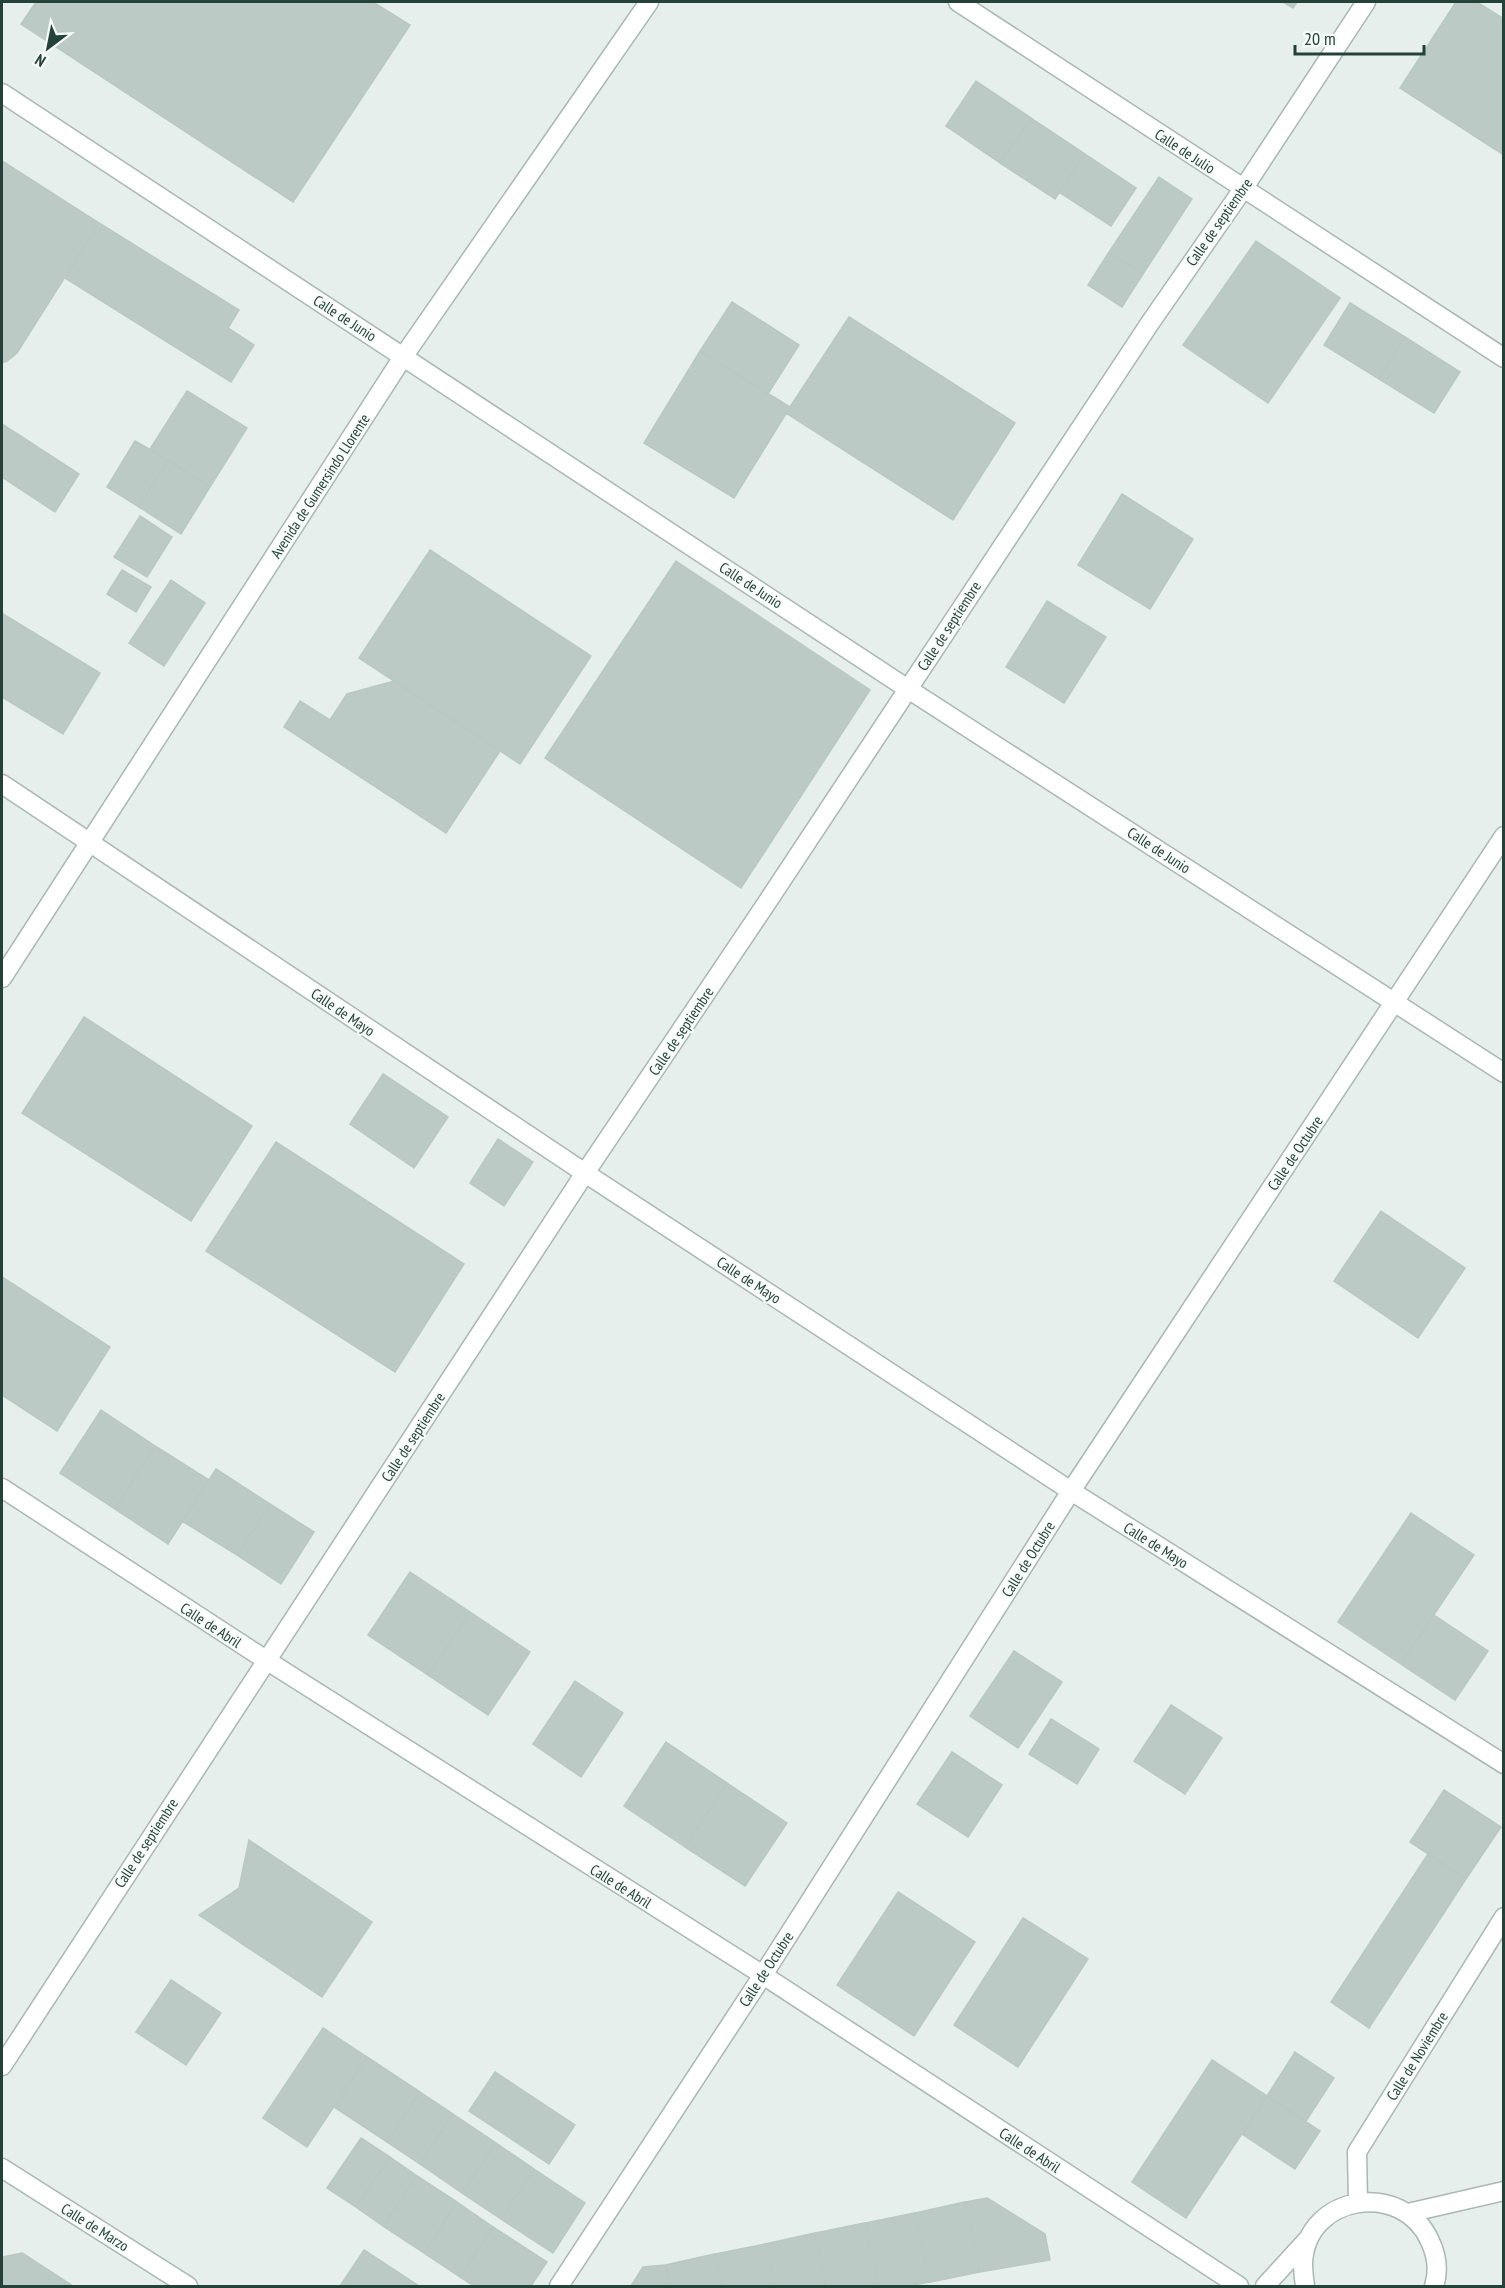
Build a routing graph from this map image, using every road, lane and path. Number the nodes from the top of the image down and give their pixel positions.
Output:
1 (649, 2) edge
2 (958, 2) edge
3 (1366, 2) edge
4 (2, 93) edge
5 (1243, 189) junction
6 (403, 357) junction
7 (1503, 358) edge
8 (908, 689) junction
9 (2, 784) edge
10 (1503, 836) edge
11 (89, 844) junction
12 (2, 978) edge
13 (1396, 1002) junction
14 (1503, 1073) edge
15 (585, 1173) junction
16 (2, 1488) edge
17 (1071, 1491) junction
18 (266, 1660) junction
19 (1503, 1764) edge
20 (1503, 1917) edge
21 (763, 1975) junction
22 (2, 2066) edge
23 (2, 2168) edge
24 (1503, 2191) edge
25 (1358, 2202) junction
26 (1408, 2213) junction
27 (1310, 2237) junction
28 (188, 2286) edge
29 (559, 2286) edge
30 (1239, 2286) edge
31 (1265, 2286) edge
32 (1305, 2286) edge
33 (1434, 2286) edge

1 - 6 street, Avenida de Gumersindo Llorente
2 - 5 street, Calle de Julio
3 - 5 street, Calle de septiembre
4 - 6 street, Calle de Junio
5 - 7 street, Calle de Julio
5 - 8 street, Calle de septiembre
6 - 8 street, Calle de Junio
6 - 11 street, Avenida de Gumersindo Llorente
8 - 13 street, Calle de Junio
8 - 15 street, Calle de septiembre
9 - 11 street, Calle de Mayo
10 - 13 street, Calle de Octubre
11 - 12 street, Avenida de Gumersindo Llorente
11 - 15 street, Calle de Mayo
13 - 14 street, Calle de Junio
13 - 17 street, Calle de Octubre
15 - 17 street, Calle de Mayo
15 - 18 street, Calle de septiembre
16 - 18 street, Calle de Abril
17 - 19 street, Calle de Mayo
17 - 21 street, Calle de Octubre
18 - 21 street, Calle de Abril
18 - 22 street, Calle de septiembre
20 - 25 street, Calle de Noviembre
21 - 29 street, Calle de Octubre
21 - 30 street, Calle de Abril
23 - 28 street, Calle de Marzo
24 - 26 street
25 - 26 street
25 - 27 street
26 - 33 street
27 - 31 street
27 - 32 street

